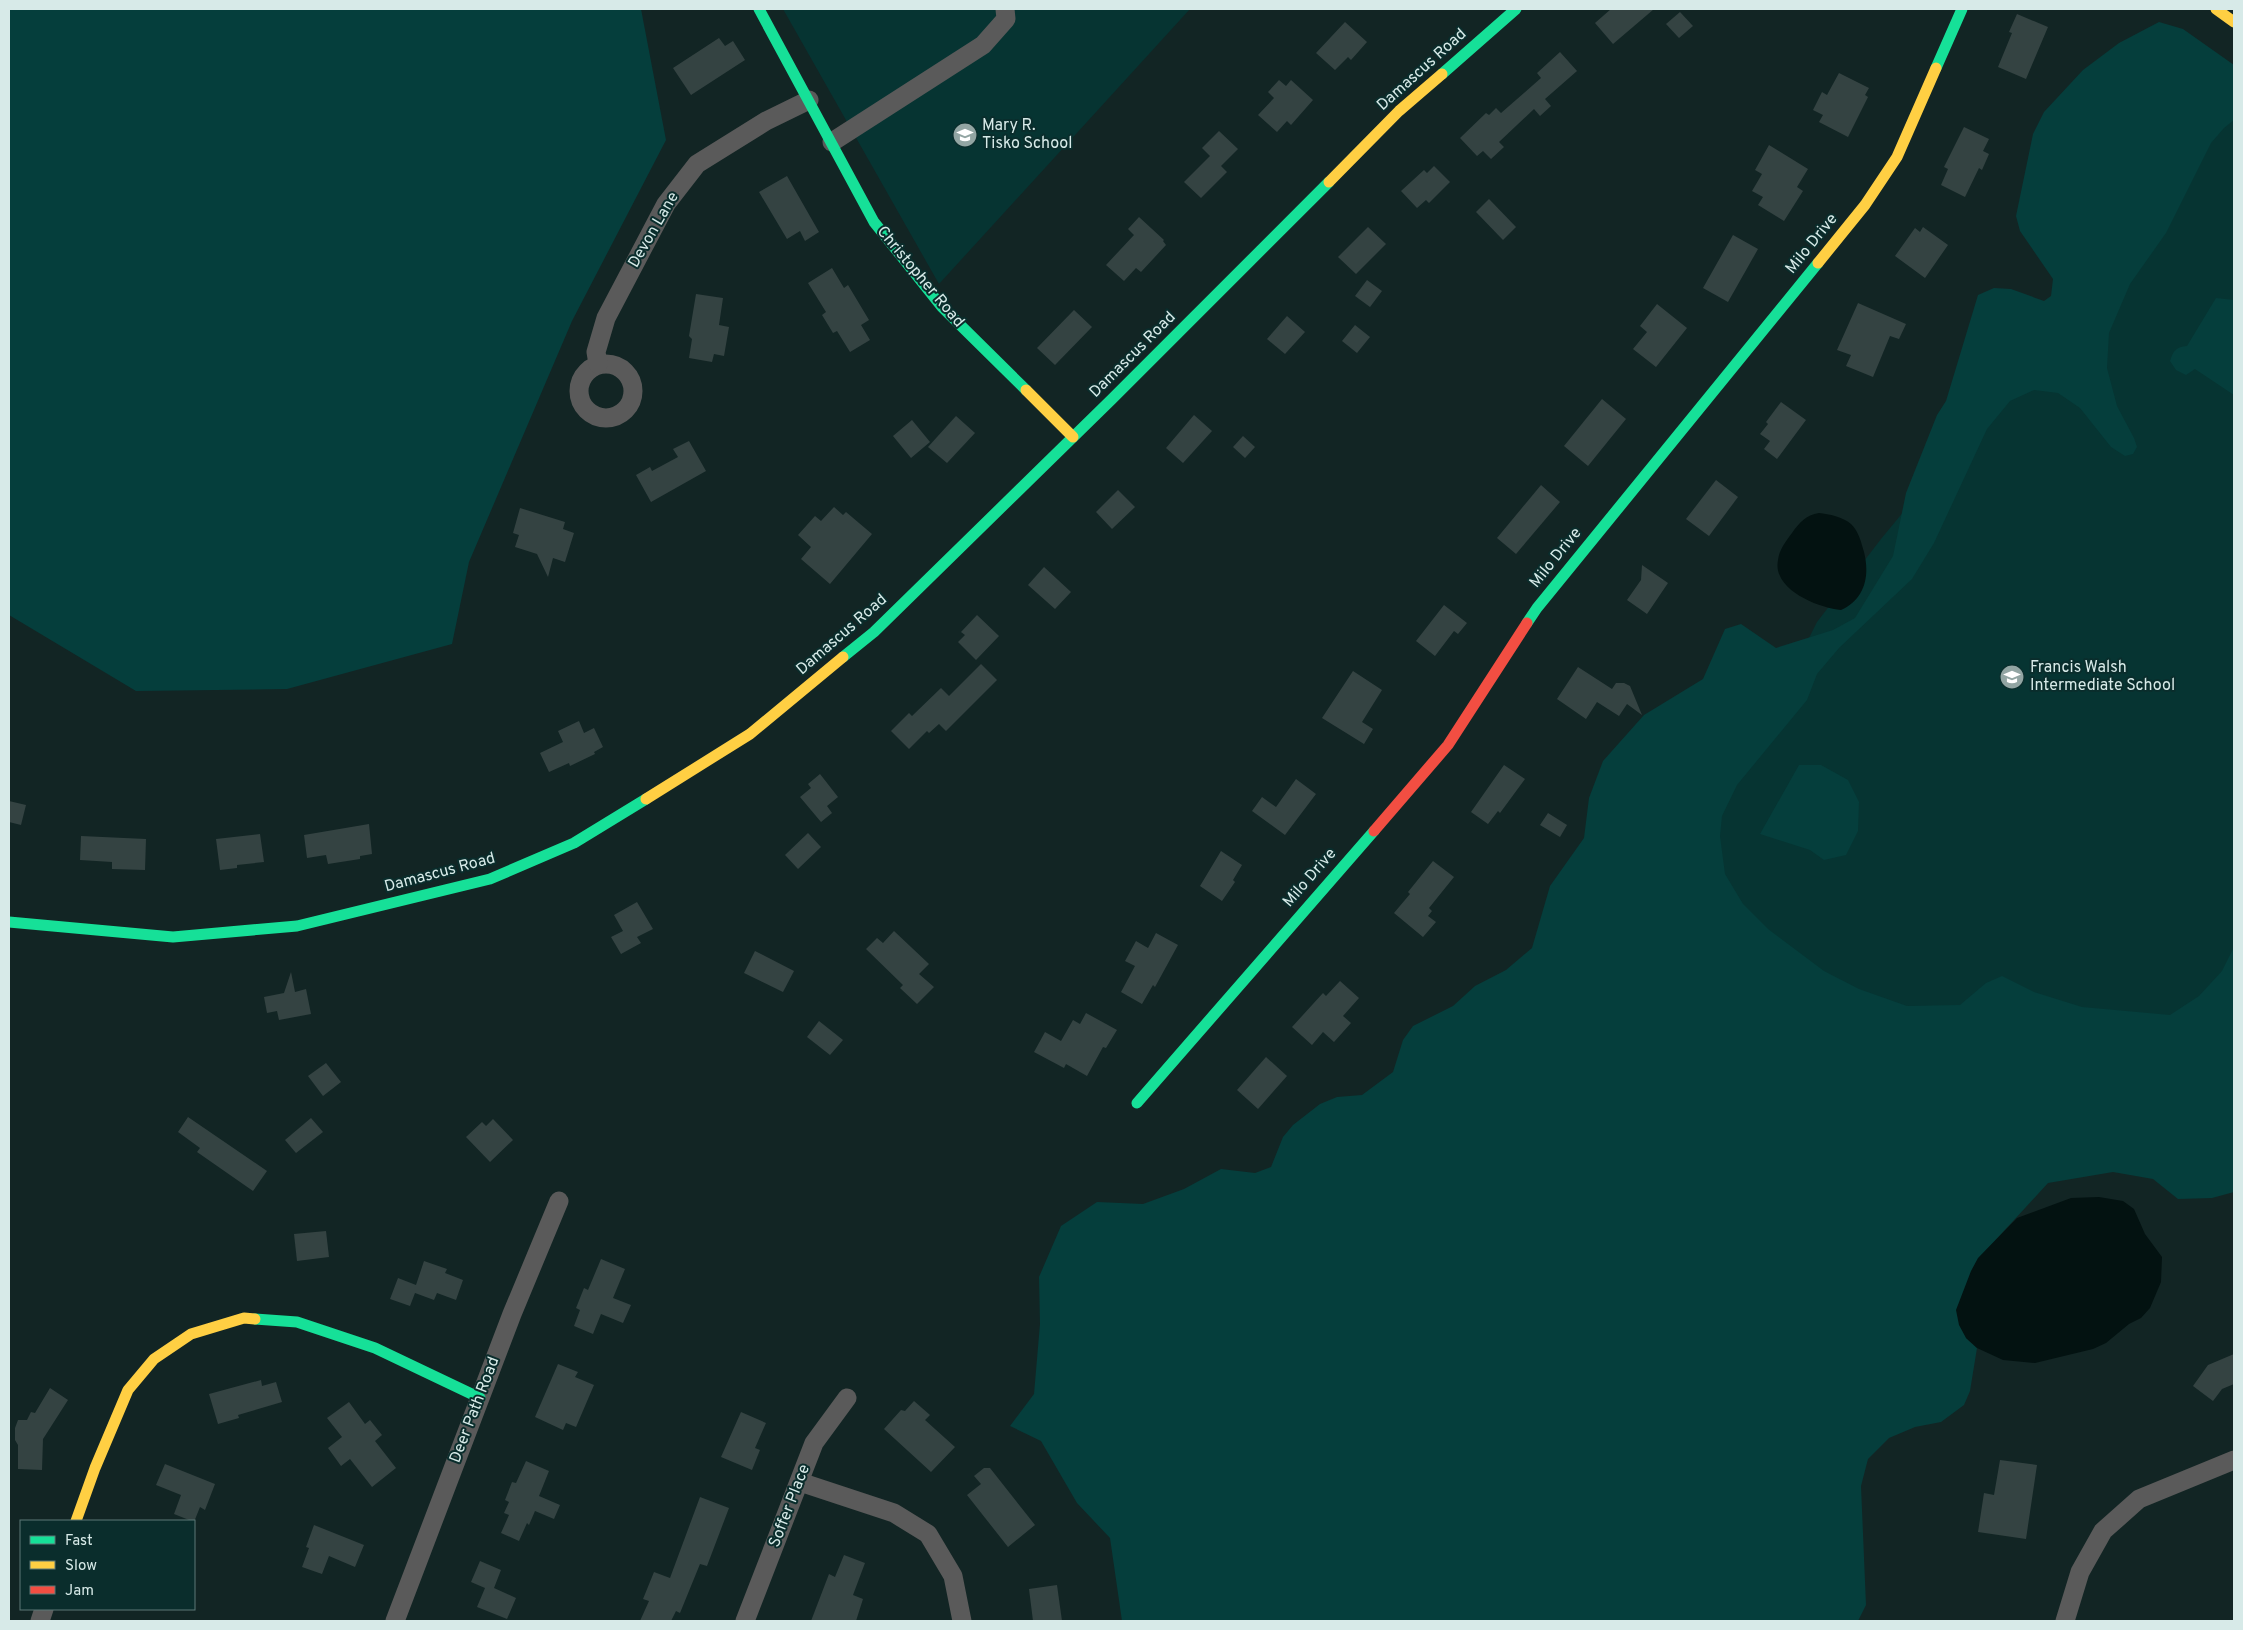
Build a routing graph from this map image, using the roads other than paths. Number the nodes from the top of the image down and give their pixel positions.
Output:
1 (759, 9) edge
2 (1005, 9) edge
3 (1516, 9) edge
4 (1962, 9) edge
5 (2216, 9) edge
6 (2234, 22) edge
7 (809, 100) junction
8 (832, 142) junction
9 (598, 364) dead end
10 (1073, 437) junction
11 (9, 922) edge
12 (1137, 1103) dead end
13 (559, 1201) dead end
14 (480, 1398) junction
15 (846, 1398) dead end
16 (2234, 1460) edge
17 (800, 1482) junction
18 (76, 1520) edge
19 (394, 1621) edge
20 (745, 1621) edge
21 (962, 1621) edge
22 (2065, 1621) edge

1 - 7 street, Christopher Road
2 - 8 street
3 - 10 street, Damascus Road
4 - 12 street, Milo Drive
5 - 6 street
7 - 8 street, Christopher Road
7 - 9 street, Devon Lane
8 - 10 street, Christopher Road
10 - 11 street, Damascus Road
13 - 14 street, Deer Path Road
14 - 18 street
14 - 19 street, Deer Path Road
15 - 17 street, Soffer Place
16 - 22 street
17 - 20 street, Soffer Place
17 - 21 street

